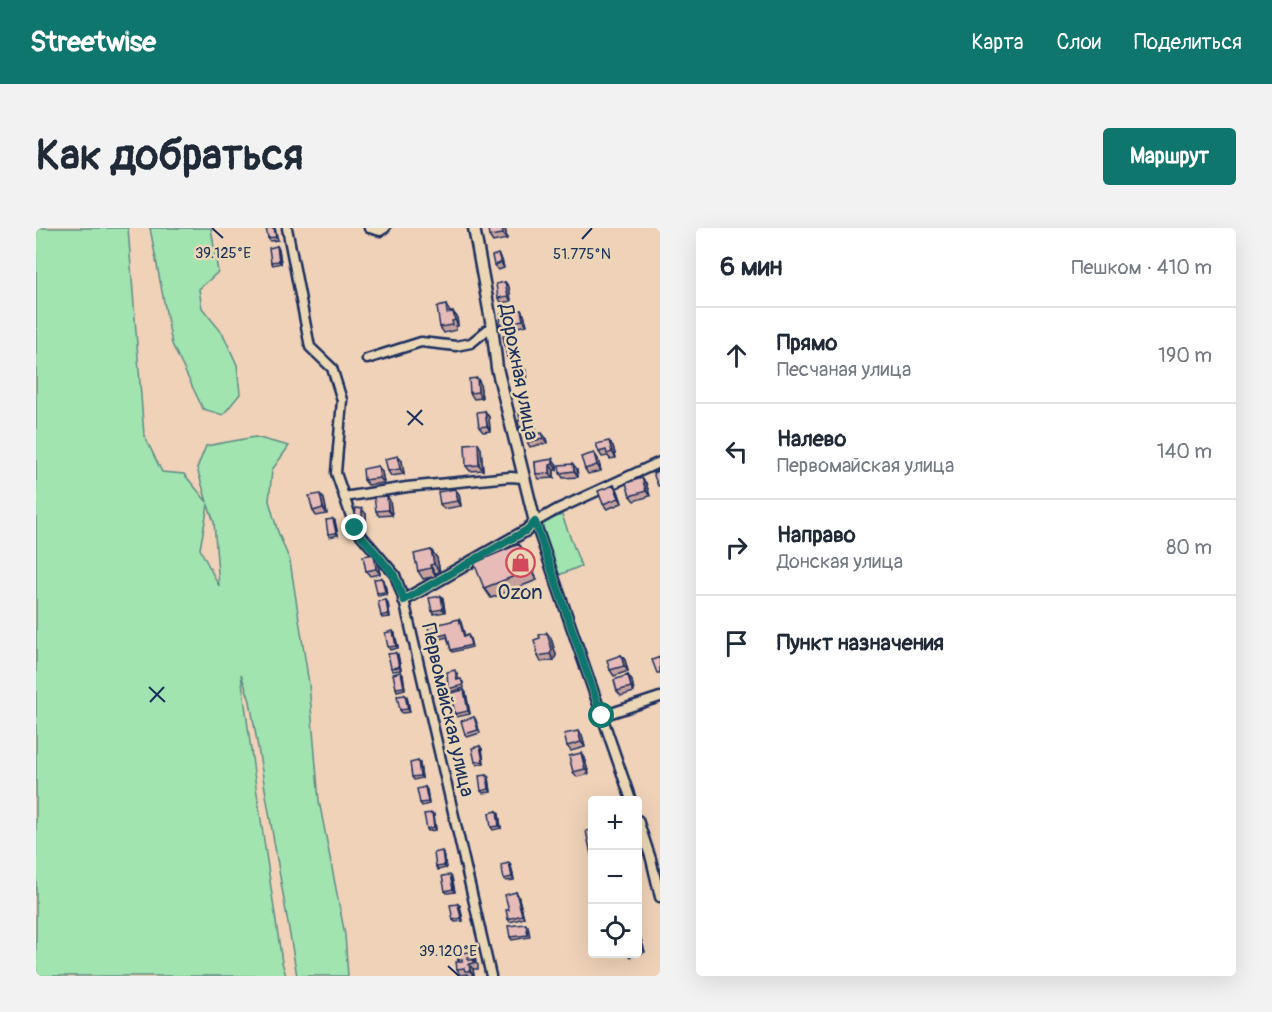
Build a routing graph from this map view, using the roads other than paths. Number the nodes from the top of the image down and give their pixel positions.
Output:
1 (287, 228) edge
2 (369, 228) edge
3 (385, 228) edge
4 (474, 228) edge
5 (492, 326) junction
6 (367, 359) dead end
7 (660, 462) edge
8 (523, 478) junction
9 (344, 497) junction
10 (535, 522) junction
11 (404, 600) junction
12 (660, 697) edge
13 (602, 716) junction
14 (629, 796) edge
15 (642, 832) edge
16 (660, 897) edge
17 (490, 976) edge

1 - 9 street
2 - 3 street
4 - 5 street, Дорожная улица
5 - 6 street
5 - 8 street, Дорожная улица
7 - 10 street
8 - 9 street
8 - 10 street, Дорожная улица
9 - 11 street
10 - 11 street, Первомайская улица
10 - 13 street
11 - 17 street, Первомайская улица
12 - 13 street
13 - 14 street
15 - 16 street

